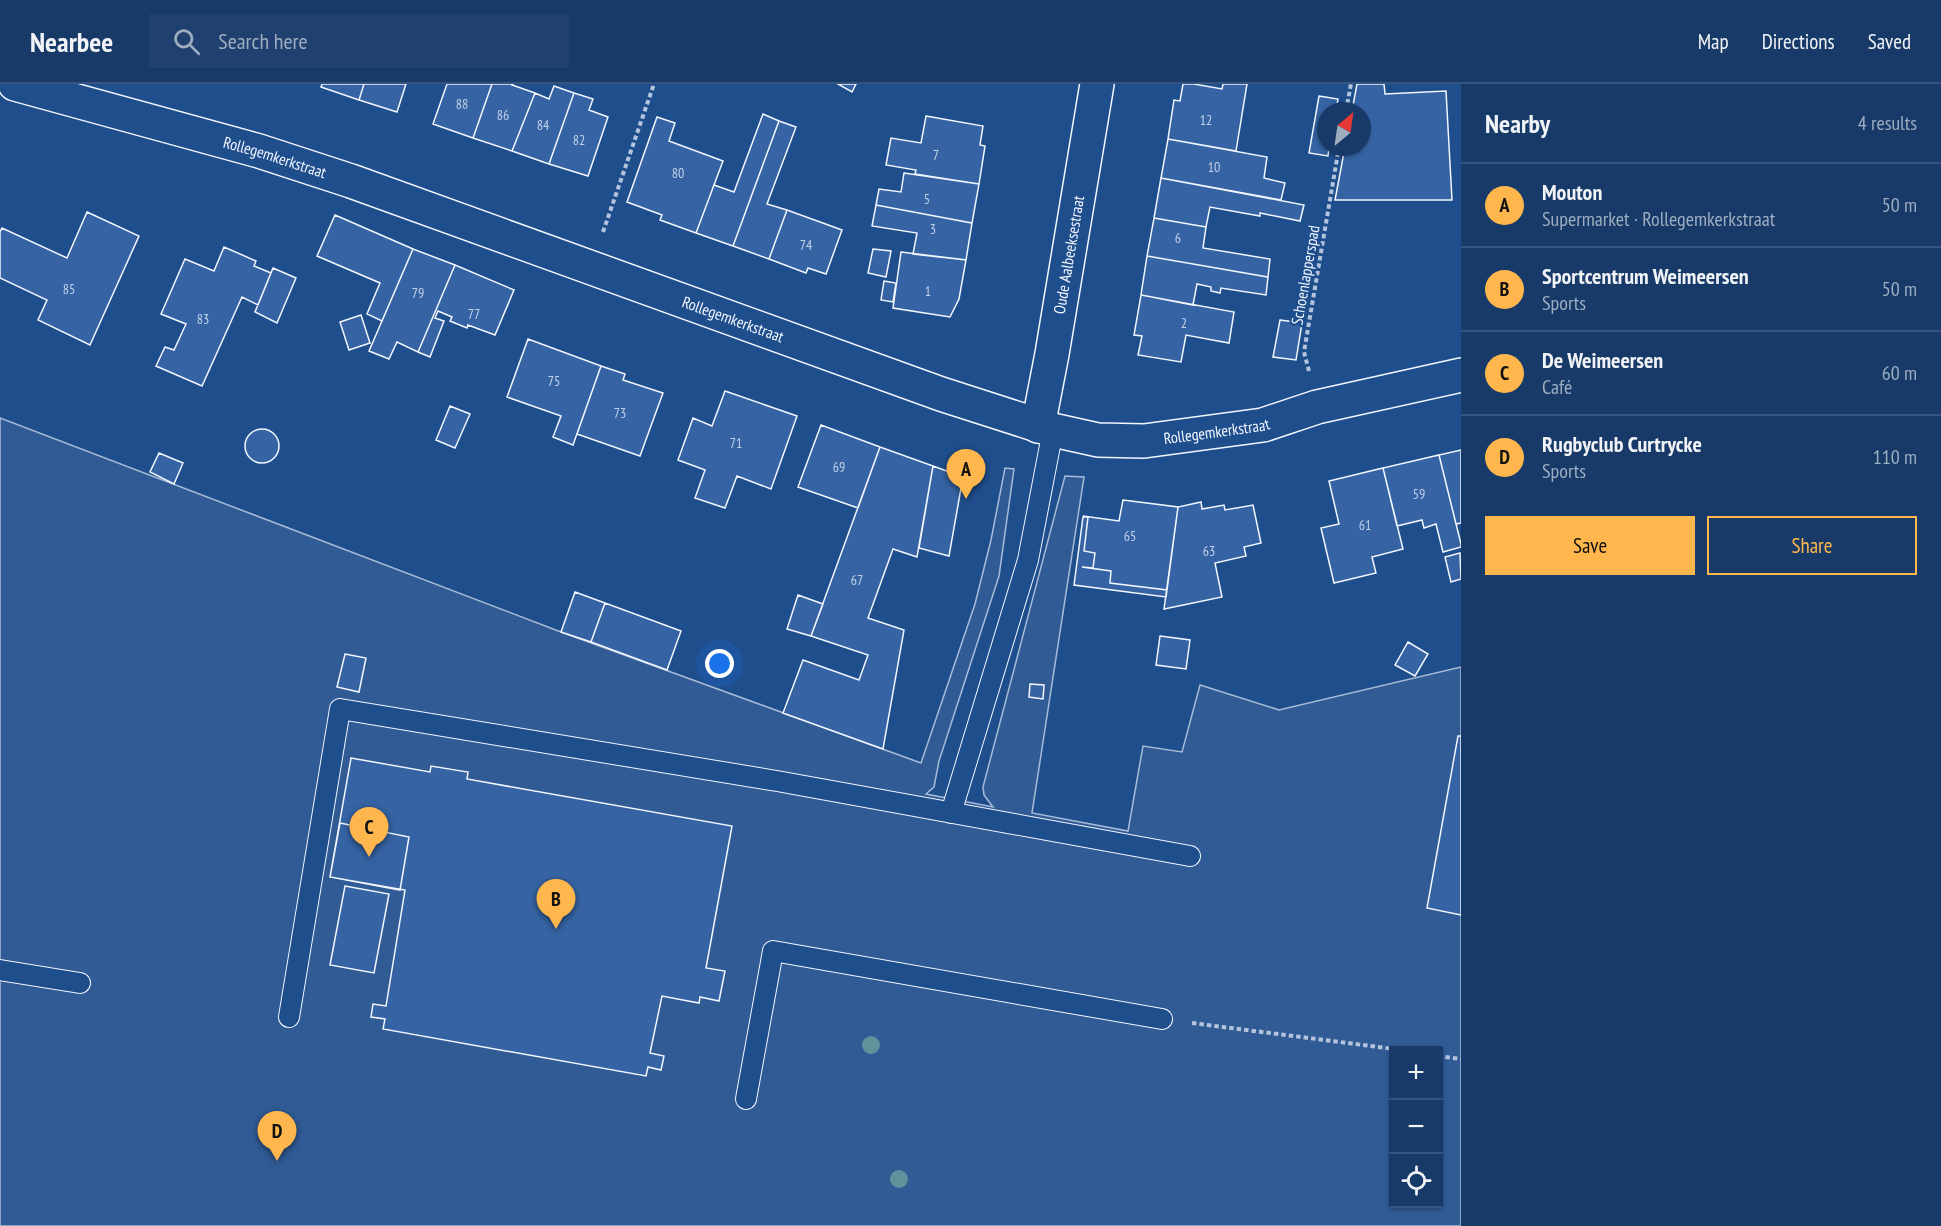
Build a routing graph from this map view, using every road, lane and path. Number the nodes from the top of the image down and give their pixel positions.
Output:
1 (15, 84) edge
2 (654, 84) edge
3 (1097, 84) edge
4 (1350, 84) edge
5 (1347, 102) edge
6 (1337, 156) edge
7 (591, 267) junction
8 (1461, 375) edge
9 (1317, 406) junction
10 (1046, 428) junction
11 (951, 813) junction
12 (1190, 856) dead end
13 (0, 970) edge
14 (80, 983) dead end
15 (289, 1017) dead end
16 (1162, 1019) joint
17 (1389, 1048) edge
18 (1443, 1057) edge
19 (1461, 1059) edge
20 (746, 1099) dead end

1 - 7 street, Rollegemkerkstraat
2 - 7 path
3 - 10 street, Oude Aalbeeksestraat
4 - 5 path
6 - 9 path, Schoenlapperspad
7 - 10 street, Rollegemkerkstraat
8 - 9 street, Rollegemkerkstraat
9 - 10 street, Rollegemkerkstraat
10 - 11 lane
11 - 12 lane
11 - 15 lane
13 - 14 lane
16 - 17 path
16 - 20 lane
18 - 19 path

